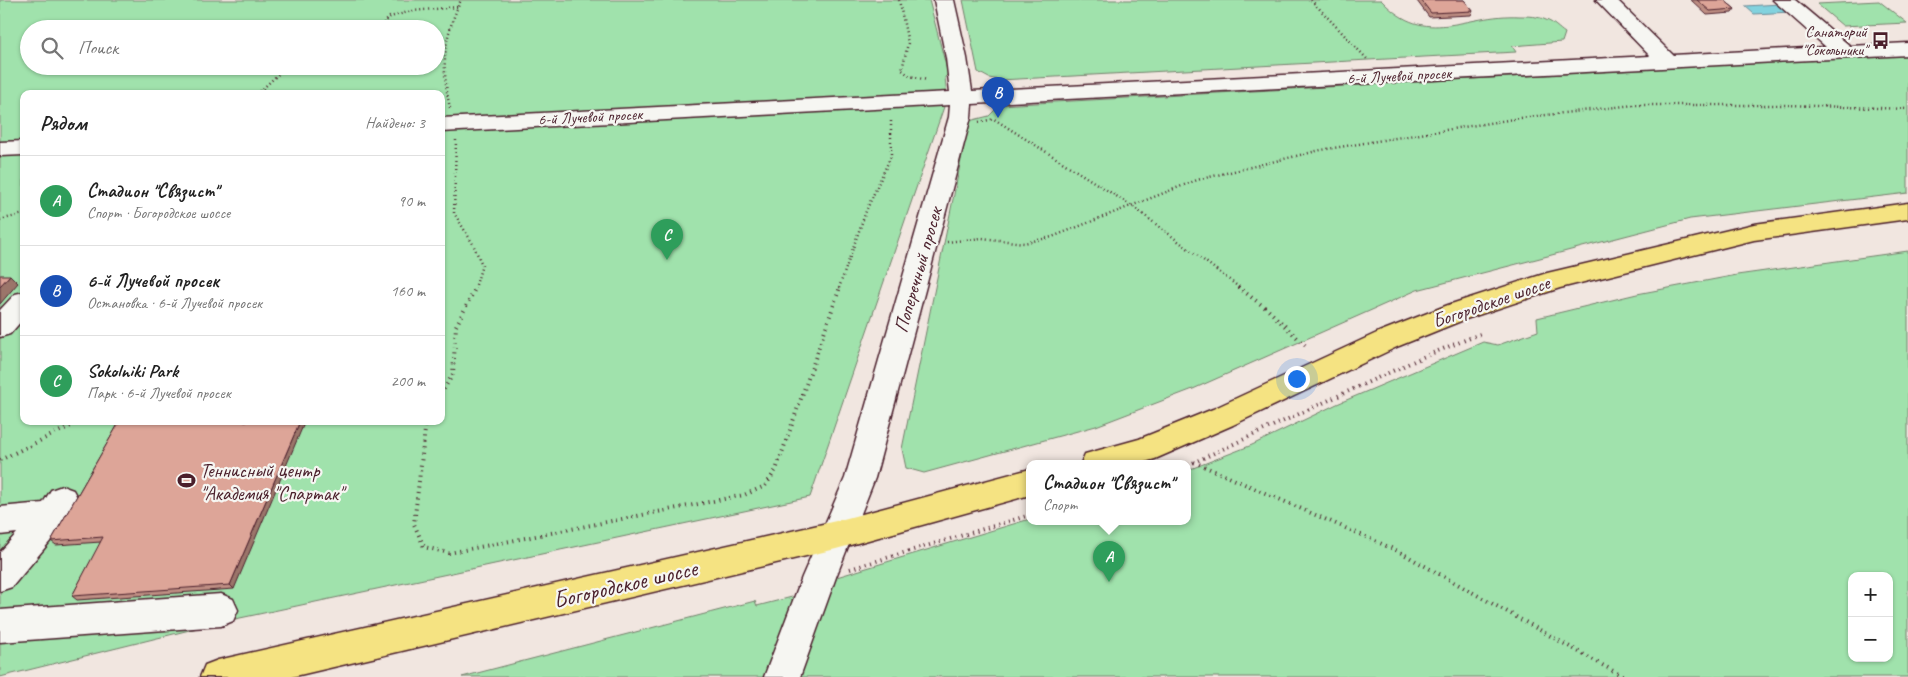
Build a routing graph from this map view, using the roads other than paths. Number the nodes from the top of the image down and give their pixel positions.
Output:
1 (944, 0) edge
2 (1606, 0) edge
3 (1783, 0) edge
4 (1908, 50) edge
5 (1846, 53) junction
6 (1668, 62) junction
7 (961, 107) junction
8 (449, 121) edge
9 (20, 148) edge
10 (0, 149) edge
11 (1908, 211) edge
12 (20, 305) edge
13 (0, 327) edge
14 (1107, 460) edge
15 (1026, 483) edge
16 (0, 521) edge
17 (836, 535) junction
18 (0, 576) edge
19 (221, 610) dead end
20 (0, 626) edge
21 (218, 677) edge
22 (782, 677) edge

1 - 7 street, Поперечный просек
2 - 6 street
3 - 5 street
4 - 5 street, 6-й Лучевой просек
5 - 6 street, 6-й Лучевой просек
6 - 7 street, 6-й Лучевой просек
7 - 8 street, 6-й Лучевой просек
7 - 17 street, Поперечный просек
9 - 10 street
11 - 14 main road, Богородское шоссе
12 - 13 street
15 - 17 main road, Богородское шоссе
16 - 18 street
17 - 21 main road, Богородское шоссе
17 - 22 street, Поперечный просек
19 - 20 street

